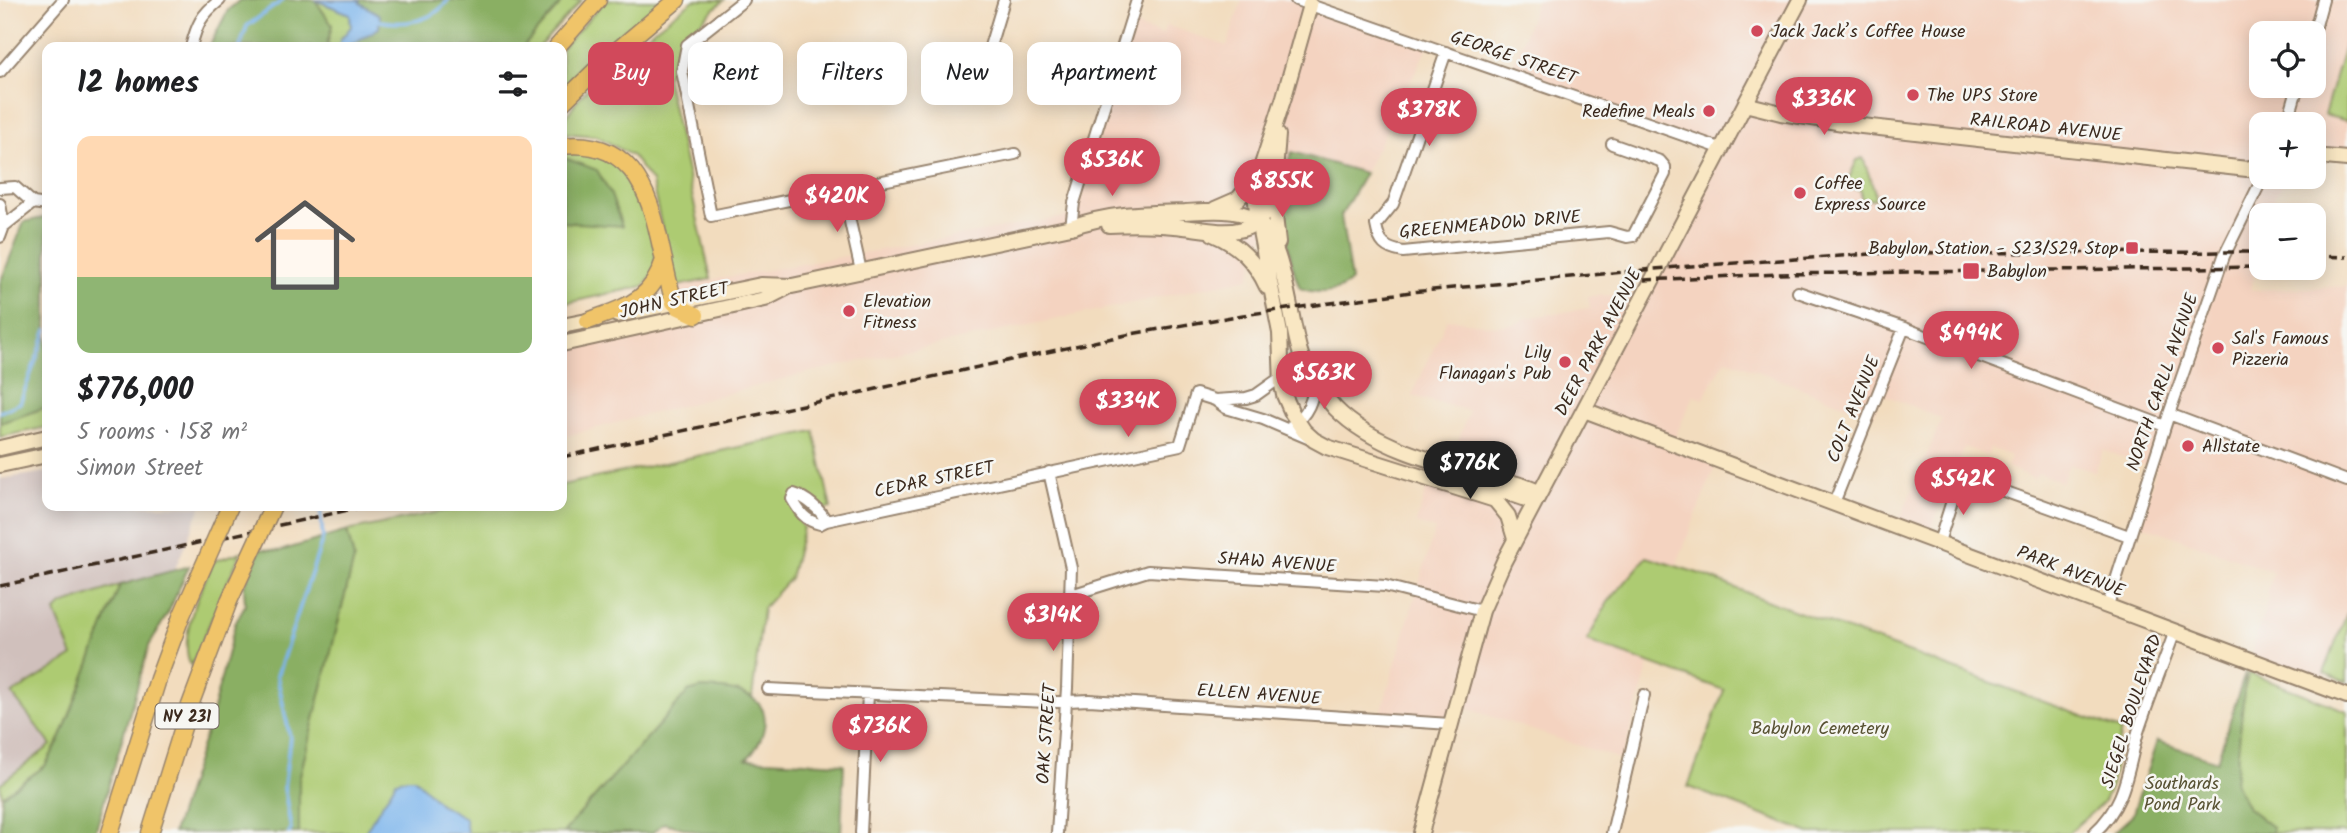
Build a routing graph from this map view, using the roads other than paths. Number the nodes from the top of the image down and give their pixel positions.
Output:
1 (63, 0) edge
2 (220, 0) edge
3 (598, 0) edge
4 (677, 0) edge
5 (744, 0) edge
6 (1004, 0) edge
7 (1137, 0) edge
8 (1800, 0) edge
9 (2323, 0) edge
10 (1306, 2) edge
11 (2317, 21) edge
12 (192, 42) edge
13 (560, 42) edge
14 (991, 42) edge
15 (1446, 52) junction
16 (0, 72) edge
17 (1284, 97) junction
18 (567, 98) edge
19 (1745, 104) junction
20 (1612, 144) dead end
21 (567, 146) edge
22 (1720, 149) junction
23 (1015, 154) dead end
24 (2326, 157) edge
25 (2347, 159) edge
26 (2249, 168) edge
27 (1259, 174) junction
28 (0, 188) edge
29 (2257, 189) edge
30 (844, 190) junction
31 (1273, 197) junction
32 (33, 203) junction
33 (0, 204) edge
34 (42, 204) edge
35 (1204, 211) junction
36 (1258, 221) junction
37 (1071, 227) junction
38 (1206, 230) junction
39 (2, 232) edge
40 (664, 260) junction
41 (1281, 269) junction
42 (861, 271) junction
43 (792, 286) junction
44 (1798, 292) dead end
45 (1272, 296) junction
46 (674, 302) junction
47 (696, 315) junction
48 (587, 321) junction
49 (567, 326) edge
50 (1904, 328) junction
51 (567, 343) edge
52 (1281, 375) junction
53 (1315, 382) junction
54 (1215, 400) junction
55 (1584, 410) junction
56 (2169, 414) junction
57 (1291, 425) junction
58 (2165, 426) junction
59 (42, 439) edge
60 (0, 448) edge
61 (42, 456) edge
62 (0, 465) edge
63 (1049, 472) junction
64 (1412, 473) junction
65 (2347, 481) edge
66 (1537, 497) junction
67 (1834, 503) junction
68 (228, 511) edge
69 (271, 511) edge
70 (826, 521) dead end
71 (2129, 536) junction
72 (1515, 539) junction
73 (1939, 542) junction
74 (1071, 595) junction
75 (2108, 605) junction
76 (1482, 611) junction
77 (2175, 631) junction
78 (768, 689) dead end
79 (868, 694) junction
80 (1644, 695) dead end
81 (2347, 696) edge
82 (1066, 702) junction
83 (1450, 724) junction
84 (110, 833) edge
85 (150, 833) edge
86 (861, 833) edge
87 (1057, 833) edge
88 (1421, 833) edge
89 (1612, 833) edge
90 (2094, 833) edge

1 - 16 street
2 - 12 street
3 - 13 main road
4 - 18 main road
5 - 30 street
6 - 14 street
7 - 37 street
8 - 19 main road, DEER PARK AVENUE
9 - 11 street
10 - 15 street, GEORGE STREET
10 - 17 main road
15 - 20 street, GREENMEADOW DRIVE
15 - 22 street, GEORGE STREET
17 - 27 main road
17 - 31 main road
19 - 22 main road, DEER PARK AVENUE
19 - 26 main road, RAILROAD AVENUE
21 - 40 main road
22 - 55 main road, DEER PARK AVENUE
23 - 30 street
24 - 25 main road
27 - 35 main road, JOHN STREET
27 - 36 main road
28 - 32 street
29 - 56 street, NORTH CARLL AVENUE
30 - 42 street
31 - 36 main road
31 - 41 main road
32 - 34 street
32 - 39 street
33 - 39 street
35 - 36 main road, JOHN STREET
35 - 37 main road, JOHN STREET
36 - 38 main road, JOHN STREET
36 - 41 main road
36 - 45 main road
37 - 38 main road, JOHN STREET
37 - 42 main road, JOHN STREET
38 - 45 main road, JOHN STREET
40 - 46 main road
40 - 48 main road
41 - 53 main road
42 - 43 main road, JOHN STREET
43 - 46 main road, JOHN STREET
43 - 47 main road, JOHN STREET
44 - 50 street
45 - 52 main road
46 - 47 main road
46 - 48 main road, JOHN STREET
47 - 51 main road, JOHN STREET
48 - 49 main road, JOHN STREET
50 - 58 street
50 - 67 street, COLT AVENUE
52 - 53 street
52 - 54 street
52 - 57 main road
53 - 57 street
53 - 66 main road
54 - 57 street
54 - 63 street, CEDAR STREET
55 - 66 main road, DEER PARK AVENUE
55 - 67 main road, PARK AVENUE
56 - 58 street, NORTH CARLL AVENUE
56 - 65 street
57 - 64 main road
58 - 71 street, NORTH CARLL AVENUE
59 - 60 main road
61 - 62 main road
63 - 70 street, CEDAR STREET
63 - 74 street, OAK STREET
64 - 66 main road
64 - 72 main road
66 - 72 main road, DEER PARK AVENUE
67 - 73 main road, PARK AVENUE
68 - 84 main road, NY 231, bridge
69 - 85 main road, NY 231, bridge
71 - 73 street
71 - 75 street, NORTH CARLL AVENUE
72 - 76 main road, DEER PARK AVENUE
73 - 75 main road, PARK AVENUE
74 - 76 street, SHAW AVENUE
74 - 82 street, OAK STREET
75 - 77 main road, PARK AVENUE
76 - 83 main road, DEER PARK AVENUE
77 - 81 main road, PARK AVENUE
77 - 90 street, SIEGEL BOULEVARD
78 - 79 street, ELLEN AVENUE
79 - 82 street, ELLEN AVENUE
79 - 86 street
80 - 89 street
82 - 83 street, ELLEN AVENUE
82 - 87 street, OAK STREET
83 - 88 main road, DEER PARK AVENUE

